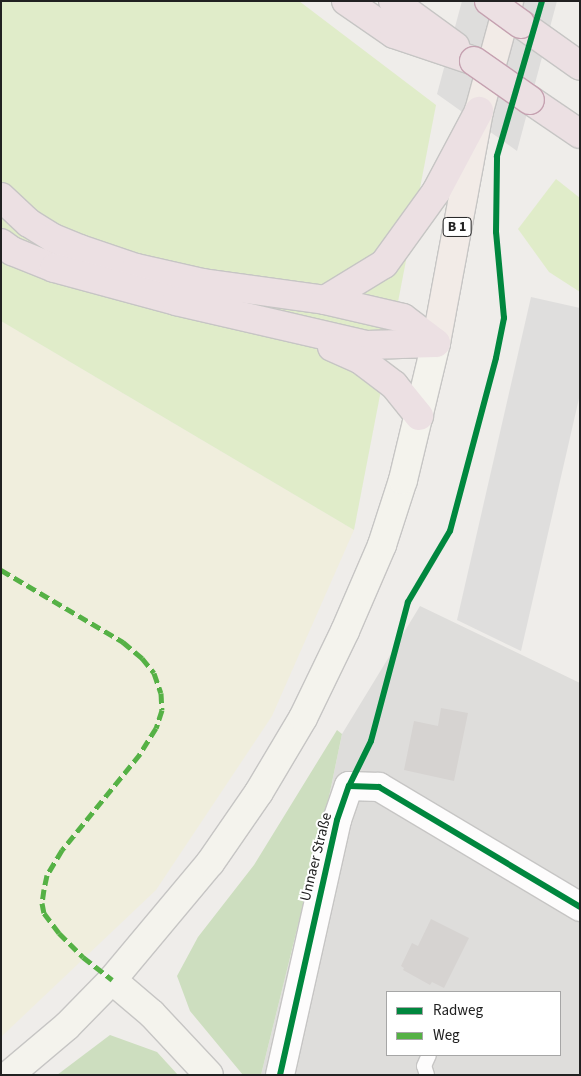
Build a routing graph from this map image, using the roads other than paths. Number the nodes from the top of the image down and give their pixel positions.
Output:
1 (346, 1) edge
2 (393, 1) edge
3 (488, 1) edge
4 (515, 12) edge
5 (547, 38) junction
6 (580, 44) edge
7 (450, 48) junction
8 (580, 66) edge
9 (479, 111) junction
10 (580, 134) edge
11 (1, 197) edge
12 (1, 243) edge
13 (325, 300) junction
14 (286, 326) junction
15 (436, 343) junction
16 (419, 416) junction
17 (580, 907) edge
18 (112, 980) junction
19 (429, 1056) edge
20 (9, 1075) edge
21 (209, 1075) edge
22 (280, 1075) edge
23 (427, 1075) edge

1 - 7 highway
2 - 7 highway
3 - 4 highway, bridge
4 - 5 highway
4 - 9 main road, B 1
5 - 6 highway
5 - 8 highway
7 - 10 highway, bridge
9 - 13 highway
9 - 15 main road, B 1
11 - 13 highway
12 - 14 highway
13 - 15 highway
14 - 15 highway
14 - 16 highway
15 - 16 main road
16 - 18 main road
17 - 22 street, Unnaer Straße
18 - 20 main road
18 - 21 main road
19 - 23 lane

